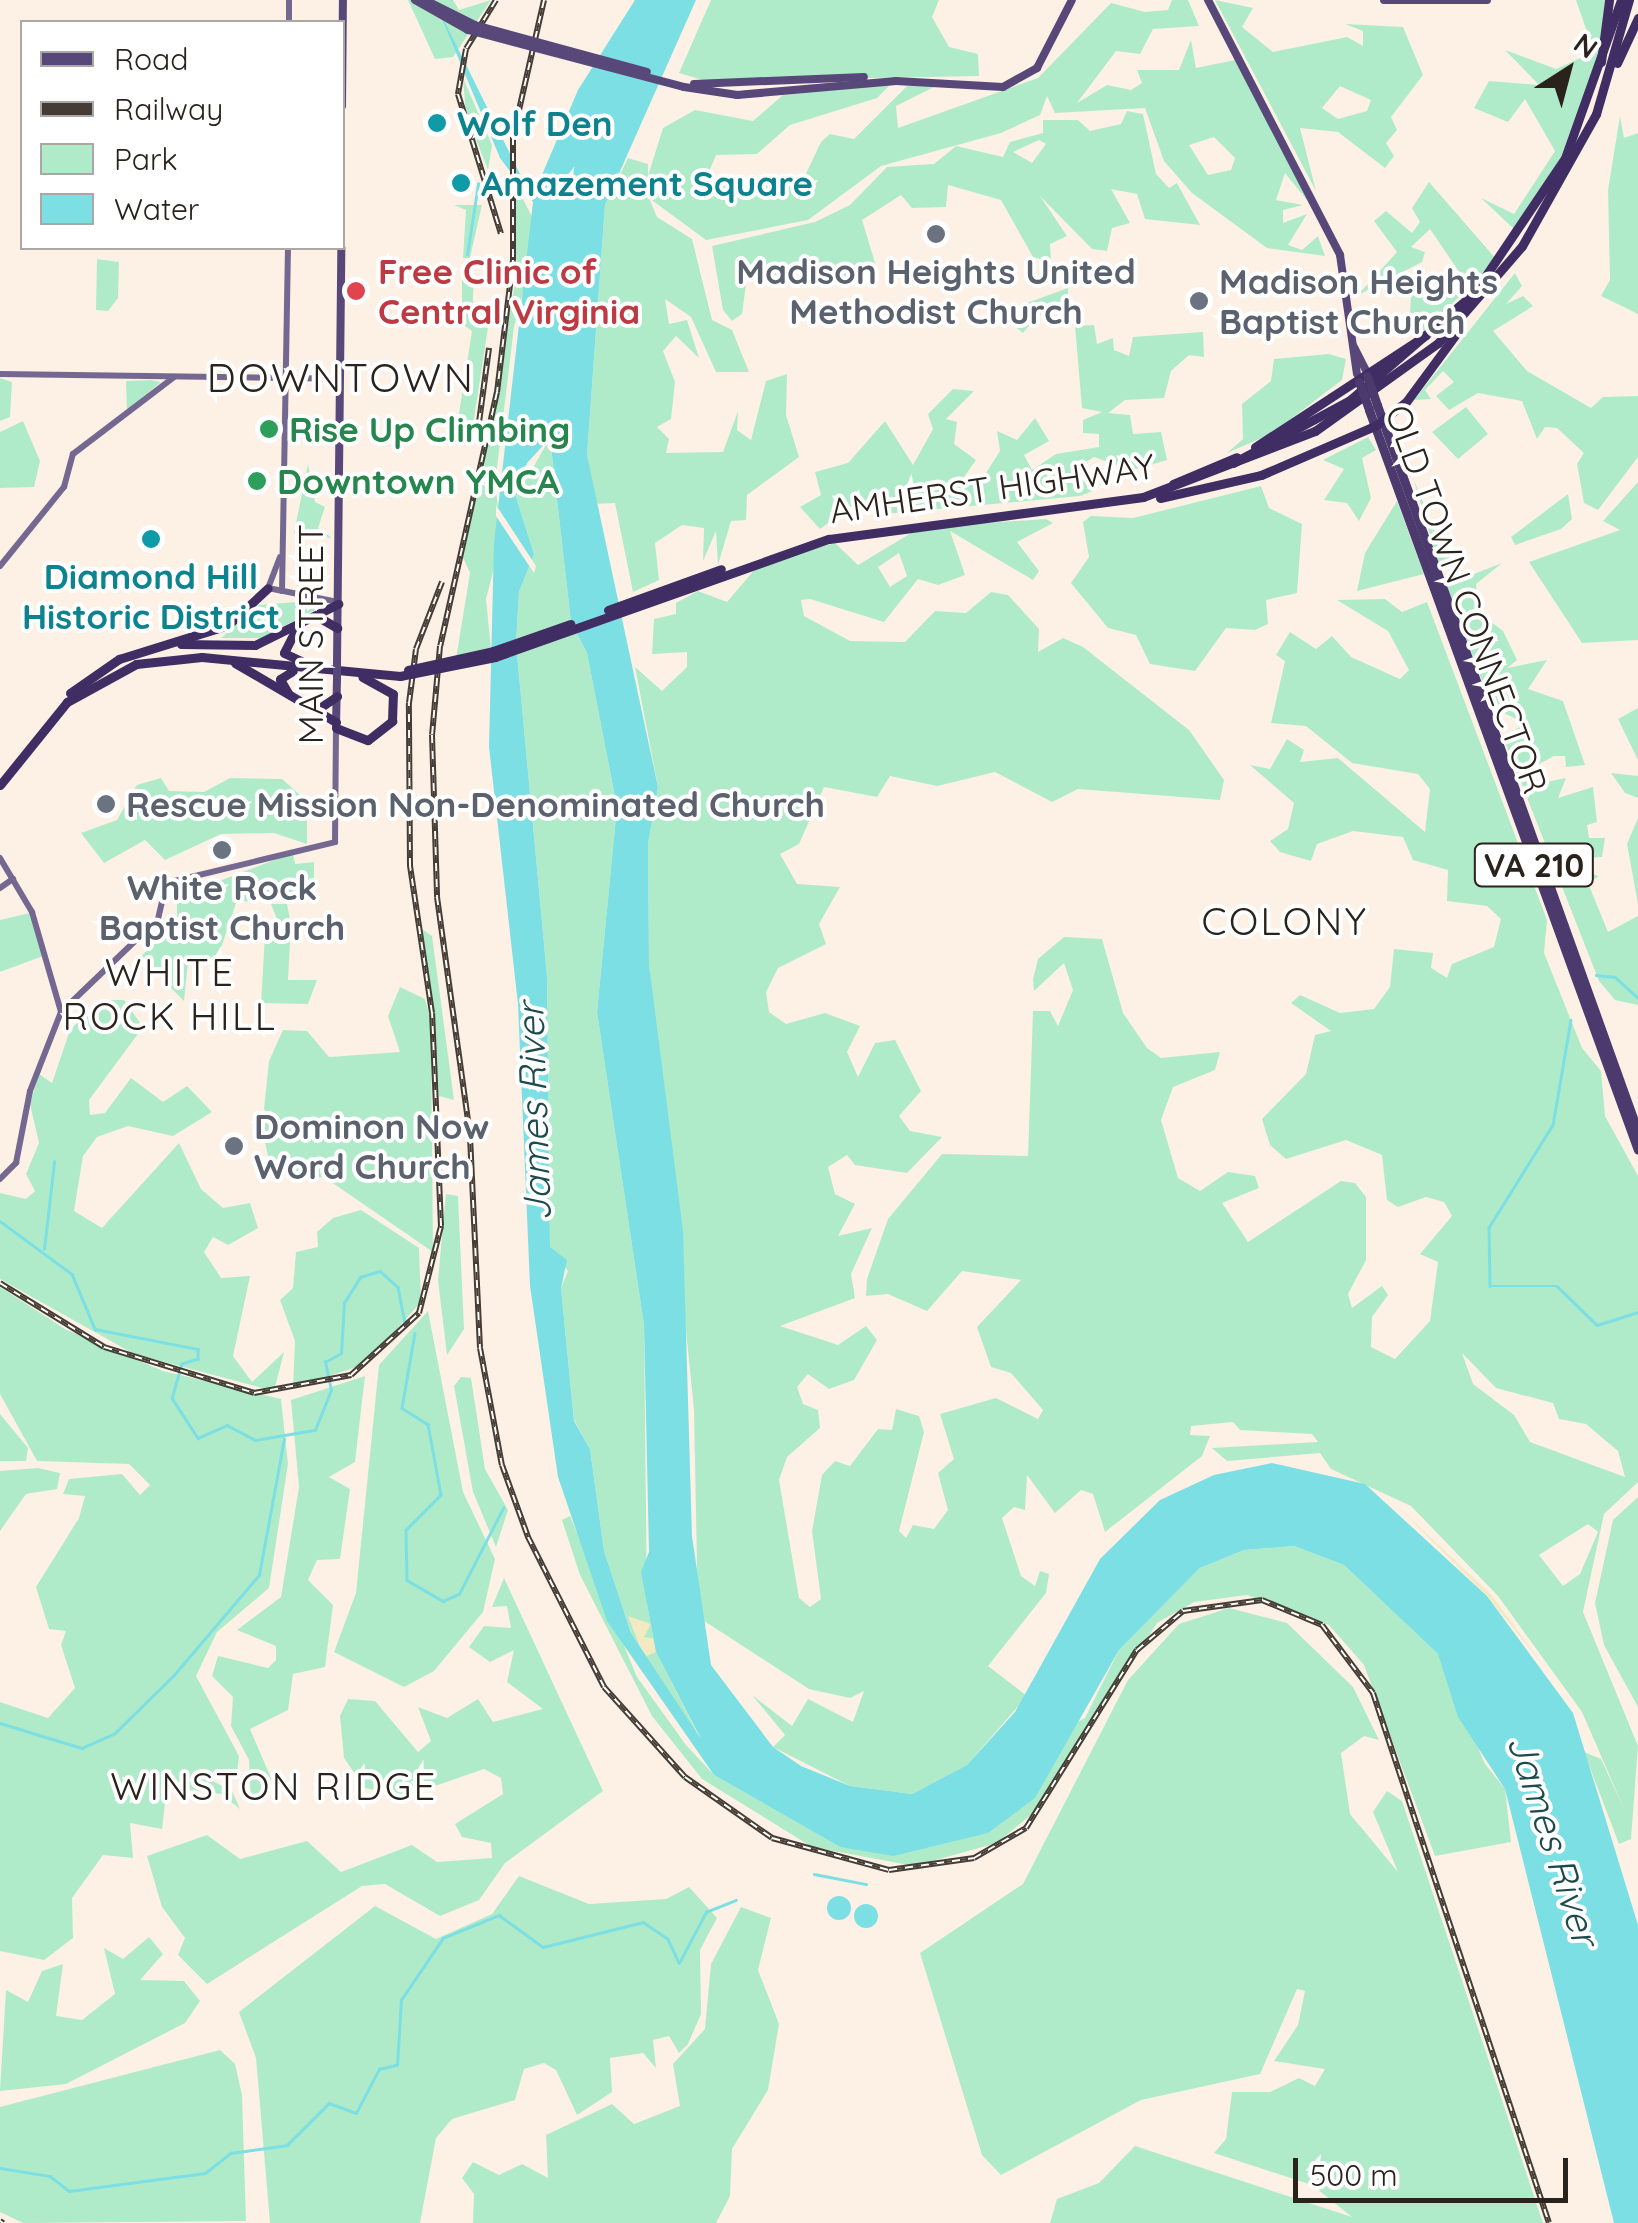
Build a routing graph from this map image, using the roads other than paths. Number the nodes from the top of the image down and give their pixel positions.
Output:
1 (415, 0) edge
2 (425, 0) edge
3 (1072, 0) edge
4 (1384, 0) edge
5 (1487, 0) edge
6 (1609, 0) edge
7 (1621, 0) edge
8 (1629, 0) edge
9 (1211, 2) edge
10 (1638, 18) edge
11 (684, 85) junction
12 (1604, 93) junction
13 (1593, 96) junction
14 (288, 250) edge
15 (341, 250) edge
16 (1503, 272) junction
17 (1459, 309) junction
18 (0, 374) edge
19 (1362, 375) junction
20 (175, 376) junction
21 (285, 378) junction
22 (340, 379) junction
23 (1379, 423) junction
24 (1170, 484) junction
25 (1118, 502) junction
26 (282, 546) junction
27 (0, 566) edge
28 (252, 586) dead end
29 (268, 588) junction
30 (282, 592) junction
31 (647, 599) junction
32 (258, 600) junction
33 (338, 605) junction
34 (320, 618) junction
35 (337, 628) junction
36 (147, 650) junction
37 (228, 660) junction
38 (307, 666) junction
39 (400, 673) junction
40 (355, 674) junction
41 (70, 693) junction
42 (337, 696) junction
43 (318, 709) junction
44 (336, 723) junction
45 (0, 778) edge
46 (0, 786) edge
47 (0, 858) edge
48 (13, 879) junction
49 (0, 888) edge
50 (60, 1012) junction
51 (1638, 1132) edge
52 (1638, 1150) edge
53 (0, 1179) edge

1 - 11 main road, bridge
2 - 11 main road, bridge
3 - 11 main road
4 - 5 main road
6 - 13 highway
7 - 13 highway, AMHERST HIGHWAY
8 - 12 highway, AMHERST HIGHWAY
9 - 19 main road, OLD TOWN CONNECTOR / VA 210
10 - 12 highway
12 - 16 highway, AMHERST HIGHWAY
13 - 17 highway, AMHERST HIGHWAY
14 - 21 main road
15 - 22 main road, MAIN STREET
16 - 23 highway
16 - 25 highway, AMHERST HIGHWAY
17 - 19 highway
17 - 24 highway, AMHERST HIGHWAY
18 - 20 main road
19 - 23 highway, OLD TOWN CONNECTOR / VA 210, bridge
19 - 24 highway
20 - 21 main road
20 - 27 main road
21 - 22 main road
21 - 26 main road
22 - 33 main road, MAIN STREET
23 - 25 highway
23 - 51 highway, OLD TOWN CONNECTOR / VA 210
23 - 52 highway, OLD TOWN CONNECTOR / VA 210
24 - 31 highway, AMHERST HIGHWAY
25 - 31 highway, AMHERST HIGHWAY
26 - 29 main road
26 - 30 main road
28 - 32 highway
29 - 30 main road
29 - 32 highway
30 - 33 main road
31 - 39 highway, AMHERST HIGHWAY, bridge
32 - 36 highway
33 - 34 highway
33 - 35 main road, MAIN STREET
33 - 36 highway
34 - 35 highway
34 - 38 highway
35 - 42 main road, MAIN STREET, bridge
36 - 41 highway
37 - 38 highway
37 - 44 highway
37 - 46 highway
38 - 39 highway
38 - 40 highway
38 - 41 highway
38 - 43 highway
39 - 40 highway
40 - 44 highway
41 - 45 highway
42 - 43 highway
42 - 44 main road, MAIN STREET
43 - 44 highway
44 - 50 main road, MAIN STREET
47 - 48 main road
48 - 49 main road
48 - 50 main road
50 - 53 main road

